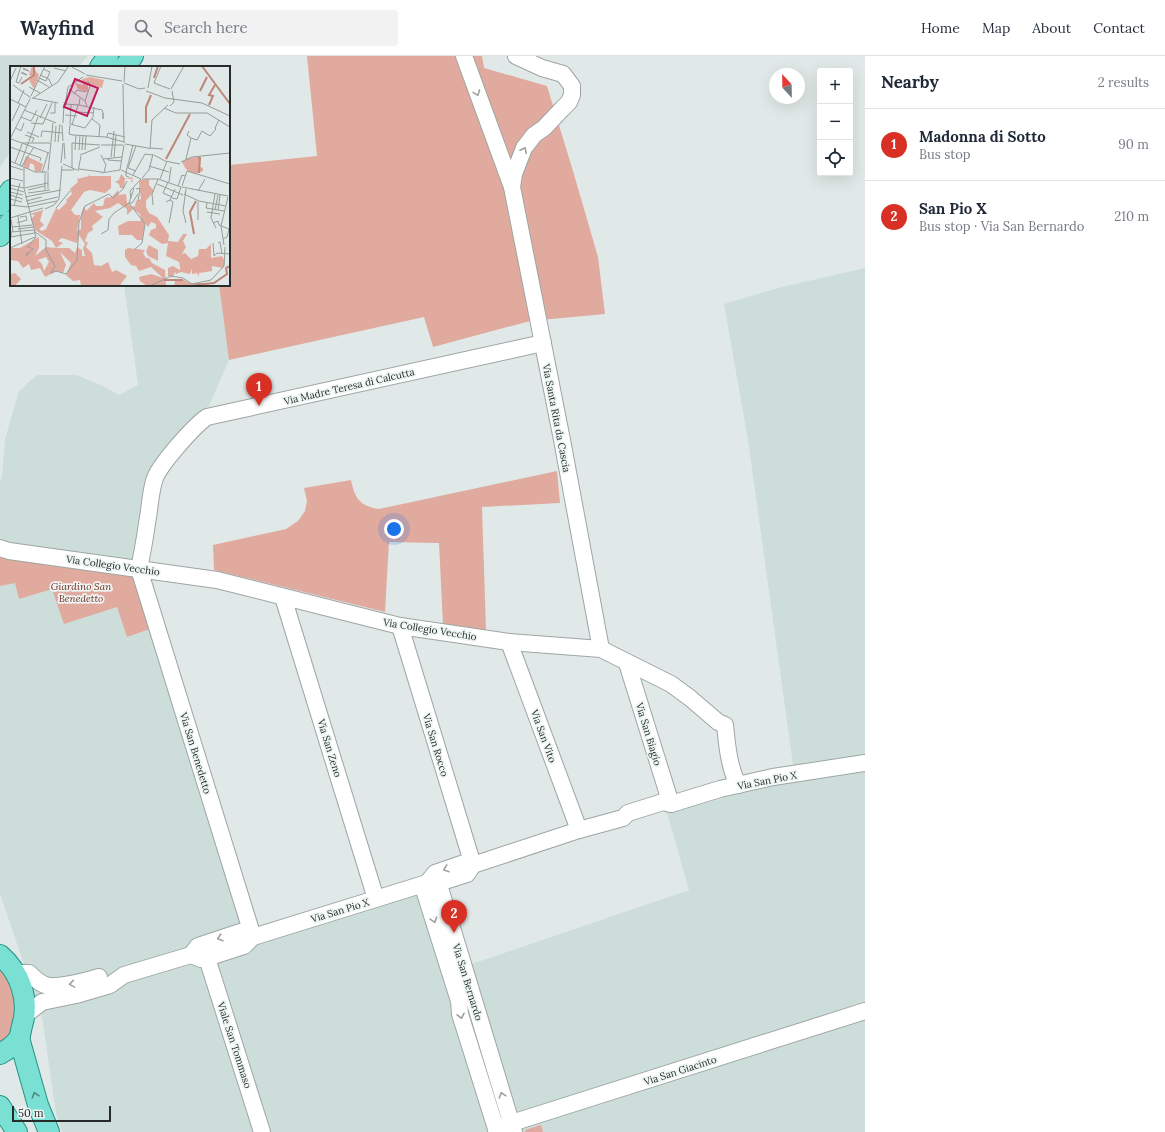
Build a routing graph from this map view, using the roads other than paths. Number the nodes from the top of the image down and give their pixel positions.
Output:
1 (108, 56) edge
2 (133, 56) edge
3 (464, 56) edge
4 (516, 56) edge
5 (101, 66) edge
6 (125, 66) edge
7 (512, 187) junction
8 (10, 191) edge
9 (0, 205) edge
10 (10, 222) edge
11 (0, 236) edge
12 (543, 343) junction
13 (3, 550) edge
14 (139, 569) junction
15 (284, 597) junction
16 (400, 626) junction
17 (509, 642) junction
18 (601, 649) junction
19 (627, 663) junction
20 (865, 763) edge
21 (738, 785) junction
22 (671, 804) junction
23 (579, 830) junction
24 (473, 865) junction
25 (427, 883) junction
26 (376, 899) junction
27 (253, 937) junction
28 (1, 955) edge
29 (191, 955) junction
30 (207, 958) junction
31 (16, 973) junction
32 (124, 975) junction
33 (865, 1011) edge
34 (25, 1015) junction
35 (19, 1038) junction
36 (0, 1054) edge
37 (0, 1106) edge
38 (512, 1128) edge
39 (496, 1131) edge
40 (17, 1132) edge
41 (49, 1132) edge
42 (262, 1132) edge

1 - 5 main road
2 - 6 main road
3 -> 7 street, Via Santa Rita da Cascia
7 -> 4 street, Via Santa Rita da Cascia
7 - 12 street, Via Santa Rita da Cascia
8 - 9 main road
10 - 11 main road
12 - 14 street, Via Madre Teresa di Calcutta
12 - 18 street, Via Santa Rita da Cascia
13 - 14 street, Via Collegio Vecchio
14 - 15 street, Via Collegio Vecchio
14 - 27 street, Via San Benedetto
15 - 16 street, Via Collegio Vecchio
15 - 26 street, Via San Zeno
16 - 17 street, Via Collegio Vecchio
16 - 24 street, Via San Rocco
17 - 18 street, Via Collegio Vecchio
17 - 23 street, Via San Vito
18 - 19 street, Via Collegio Vecchio
19 - 21 street, Via Collegio Vecchio
19 - 22 street, Via San Biagio
20 - 21 street, Via San Pio X
21 - 22 street, Via San Pio X
22 - 23 street, Via San Pio X
23 - 24 street, Via San Pio X
24 - 25 street, Via San Pio X
25 - 26 street, Via San Pio X
38 -> 25 street, Via San Bernardo
25 -> 39 street, Via San Bernardo
26 - 27 street, Via San Pio X
27 -> 29 street, Via San Pio X
27 - 30 street, Via San Pio X
28 - 31 main road
29 - 30 street, Via San Pio X
29 - 32 street, Via San Pio X
30 - 42 street, Viale San Tommaso
32 -> 31 street, Via San Pio X
31 - 34 main road
32 - 34 street, Via San Pio X
33 - 38 street, Via San Giacinto
34 - 35 main road
35 - 36 main road
41 -> 35 main road
37 - 40 main road
38 - 39 street, Via San Giacinto

